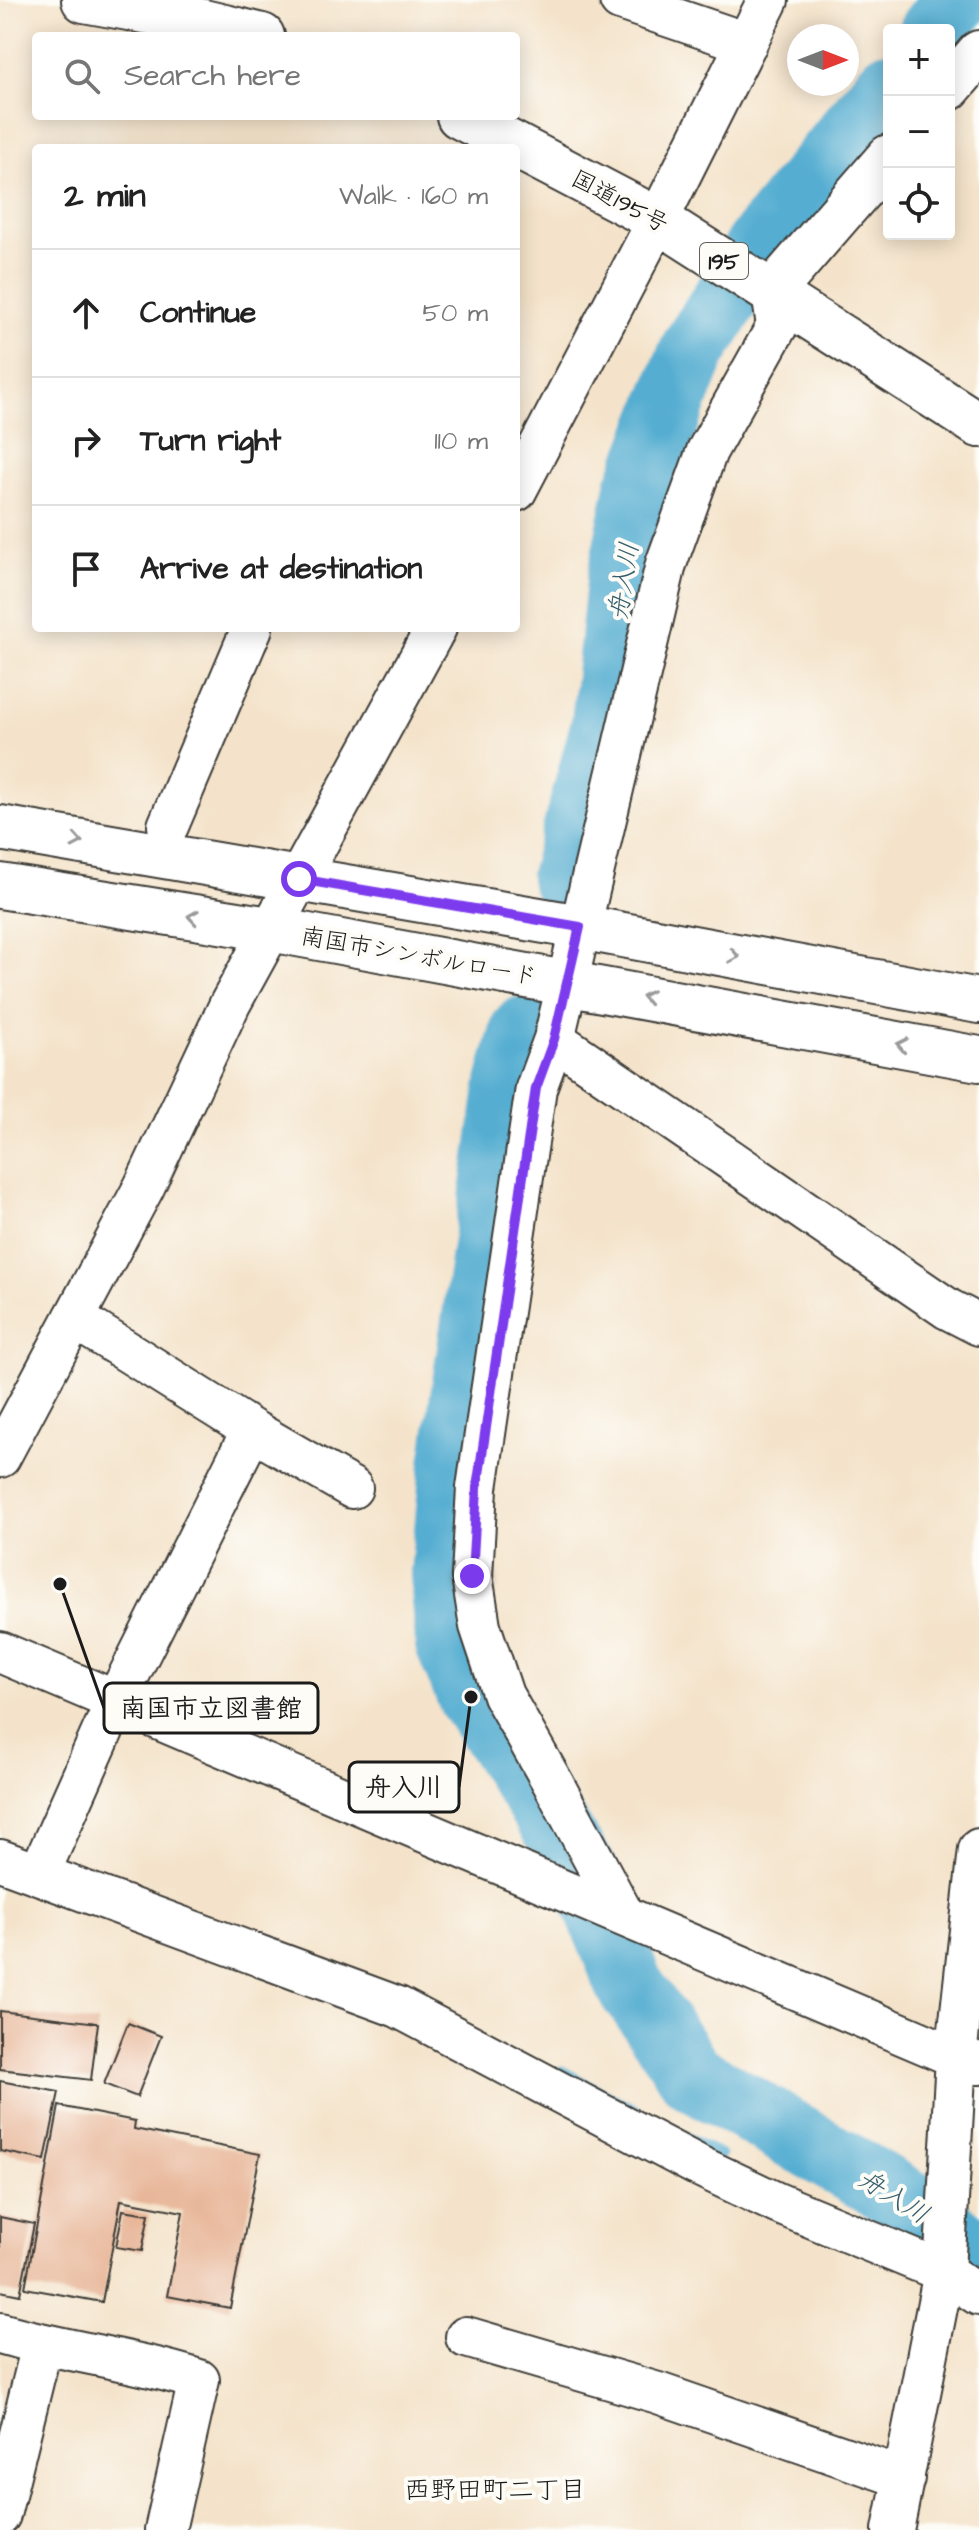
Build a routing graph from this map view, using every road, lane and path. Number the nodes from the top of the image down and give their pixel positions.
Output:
1 (84, 0) edge
2 (620, 0) edge
3 (768, 0) edge
4 (245, 32) edge
5 (747, 43) junction
6 (979, 53) edge
7 (955, 81) edge
8 (462, 128) edge
9 (496, 144) edge
10 (520, 155) edge
11 (883, 164) edge
12 (658, 220) junction
13 (772, 292) junction
14 (979, 425) edge
15 (520, 483) edge
16 (250, 632) edge
17 (434, 632) edge
18 (168, 826) dead end
19 (0, 828) edge
20 (299, 879) junction
21 (0, 886) edge
22 (580, 927) junction
23 (270, 929) junction
24 (566, 982) junction
25 (979, 1001) edge
26 (554, 1039) junction
27 (979, 1059) edge
28 (74, 1318) junction
29 (979, 1325) edge
30 (252, 1430) junction
31 (0, 1457) edge
32 (352, 1488) dead end
33 (0, 1652) edge
34 (116, 1701) junction
35 (979, 1849) edge
36 (0, 1860) edge
37 (39, 1874) junction
38 (618, 1913) junction
39 (967, 2061) edge
40 (946, 2242) junction
41 (979, 2295) edge
42 (0, 2333) edge
43 (466, 2337) dead end
44 (42, 2345) junction
45 (904, 2478) junction
46 (0, 2515) edge
47 (165, 2530) edge
48 (893, 2530) edge

1 - 4 main road
2 - 5 street
3 - 5 street
5 - 12 street
6 - 7 main road
8 - 9 main road, 国道195号 / 195
10 - 12 main road, 国道195号 / 195
11 - 13 main road
12 - 13 main road, 国道195号 / 195
12 - 15 street
13 - 14 main road, 国道195号 / 195
13 - 22 street
16 - 18 street
17 - 20 street
19 -> 20 main road
20 - 22 main road
20 - 23 street
23 -> 21 main road, 南国市シンボルロード
22 - 24 street
22 -> 25 main road
23 - 24 main road, 南国市シンボルロード
23 - 28 street
24 - 26 street
27 -> 24 main road, 南国市シンボルロード
26 - 29 street
26 - 38 street
28 - 30 street
28 - 31 street
30 - 32 street
30 - 34 street
33 - 34 street
34 - 37 street
34 - 38 street
35 - 39 street
36 - 37 street
37 - 40 street
38 - 39 street
39 - 40 street
40 - 41 street
40 - 45 street
42 - 44 street
43 - 45 street
44 - 46 street
44 - 47 street
45 - 48 street

